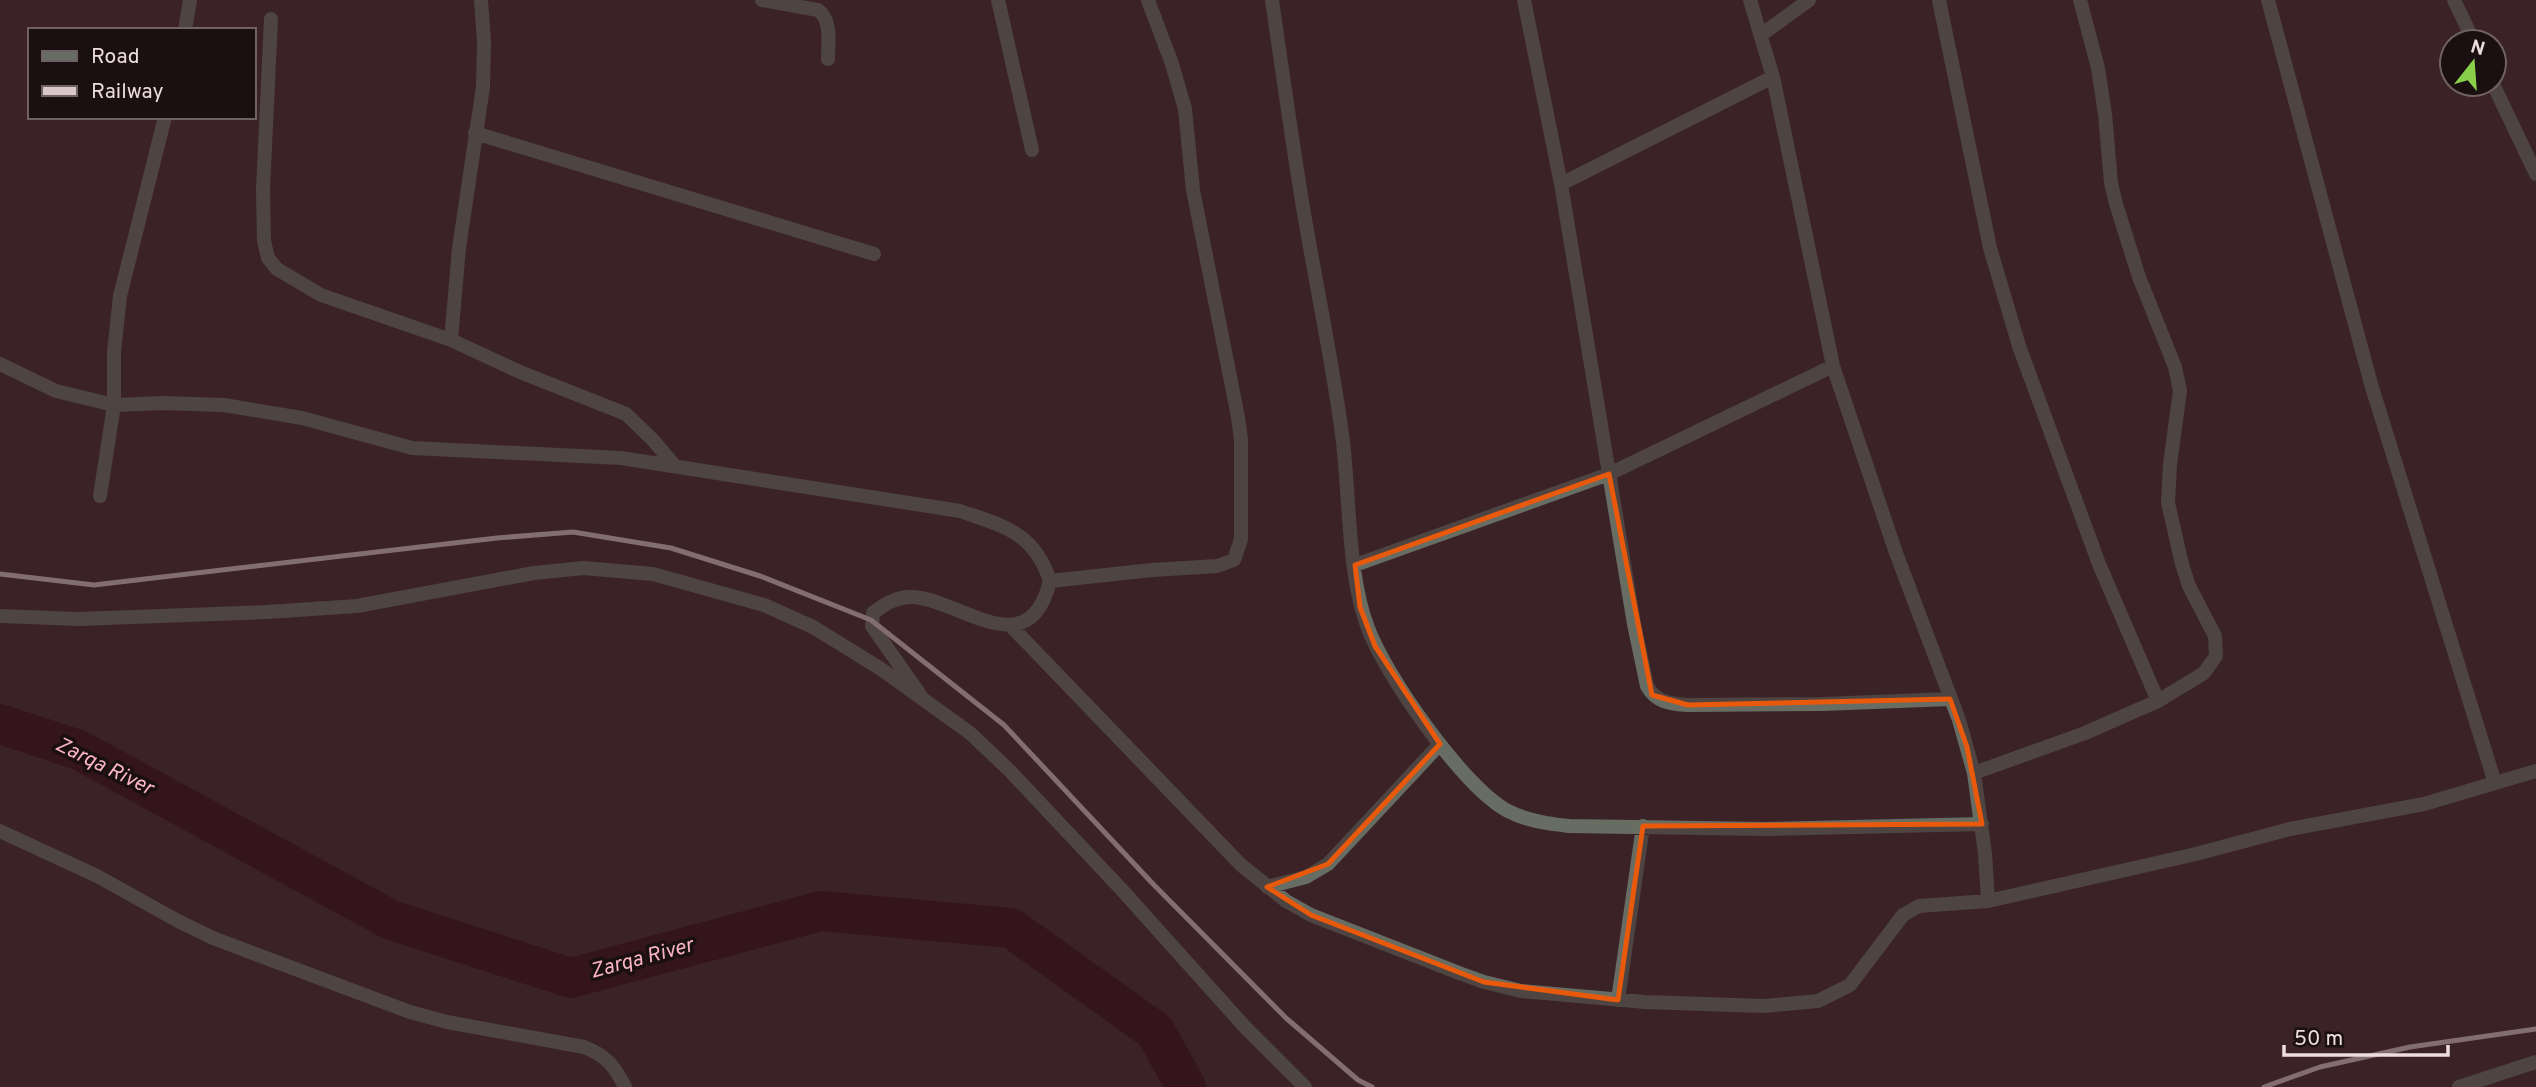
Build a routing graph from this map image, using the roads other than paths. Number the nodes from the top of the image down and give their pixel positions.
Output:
1 (190, 0) edge
2 (481, 0) edge
3 (762, 0) edge
4 (998, 0) edge
5 (1148, 0) edge
6 (1272, 0) edge
7 (1524, 0) edge
8 (1750, 0) edge
9 (1809, 0) edge
10 (1938, 0) edge
11 (2080, 0) edge
12 (2268, 0) edge
13 (2454, 0) edge
14 (271, 19) dead end
15 (185, 28) edge
16 (2467, 28) edge
17 (1761, 35) junction
18 (828, 59) dead end
19 (1773, 77) junction
20 (2500, 98) edge
21 (165, 119) edge
22 (475, 133) junction
23 (1032, 150) dead end
24 (2536, 174) edge
25 (1561, 184) junction
26 (874, 254) dead end
27 (452, 340) junction
28 (0, 364) edge
29 (1833, 366) junction
30 (114, 405) junction
31 (674, 465) junction
32 (1609, 474) junction
33 (100, 496) dead end
34 (1355, 565) junction
35 (1050, 581) junction
36 (0, 616) edge
37 (1010, 625) junction
38 (922, 698) junction
39 (1950, 699) junction
40 (2158, 701) junction
41 (1440, 744) junction
42 (2536, 771) edge
43 (1974, 773) junction
44 (2495, 783) junction
45 (1982, 824) junction
46 (1643, 826) junction
47 (0, 831) edge
48 (1267, 887) junction
49 (1988, 901) junction
50 (1618, 1000) junction
51 (2536, 1062) edge
52 (625, 1087) edge
53 (1305, 1087) edge
54 (2459, 1087) edge

1 - 15 street
2 - 22 street
3 - 18 street
4 - 23 street
5 - 35 street
6 - 34 street
7 - 25 street
8 - 17 street
9 - 17 street
10 - 40 street
11 - 40 street
12 - 44 street
13 - 16 street
14 - 27 street
17 - 19 street
19 - 25 street
19 - 29 street
20 - 24 street
21 - 30 street
22 - 26 street
22 - 27 street
25 - 32 street
27 - 31 street
28 - 30 street
29 - 32 street
29 - 39 street
30 - 31 street
30 - 33 street
31 - 35 street
32 - 34 street
32 - 39 street
34 - 41 street
35 - 37 street
36 - 38 street
37 - 38 street
37 - 48 street
38 - 53 street
39 - 43 street
40 - 43 street
41 - 46 street
41 - 48 street
42 - 44 street
43 - 45 street
44 - 49 street
45 - 46 street
45 - 49 street
46 - 50 street
47 - 52 street
48 - 50 street
49 - 50 street
51 - 54 street

